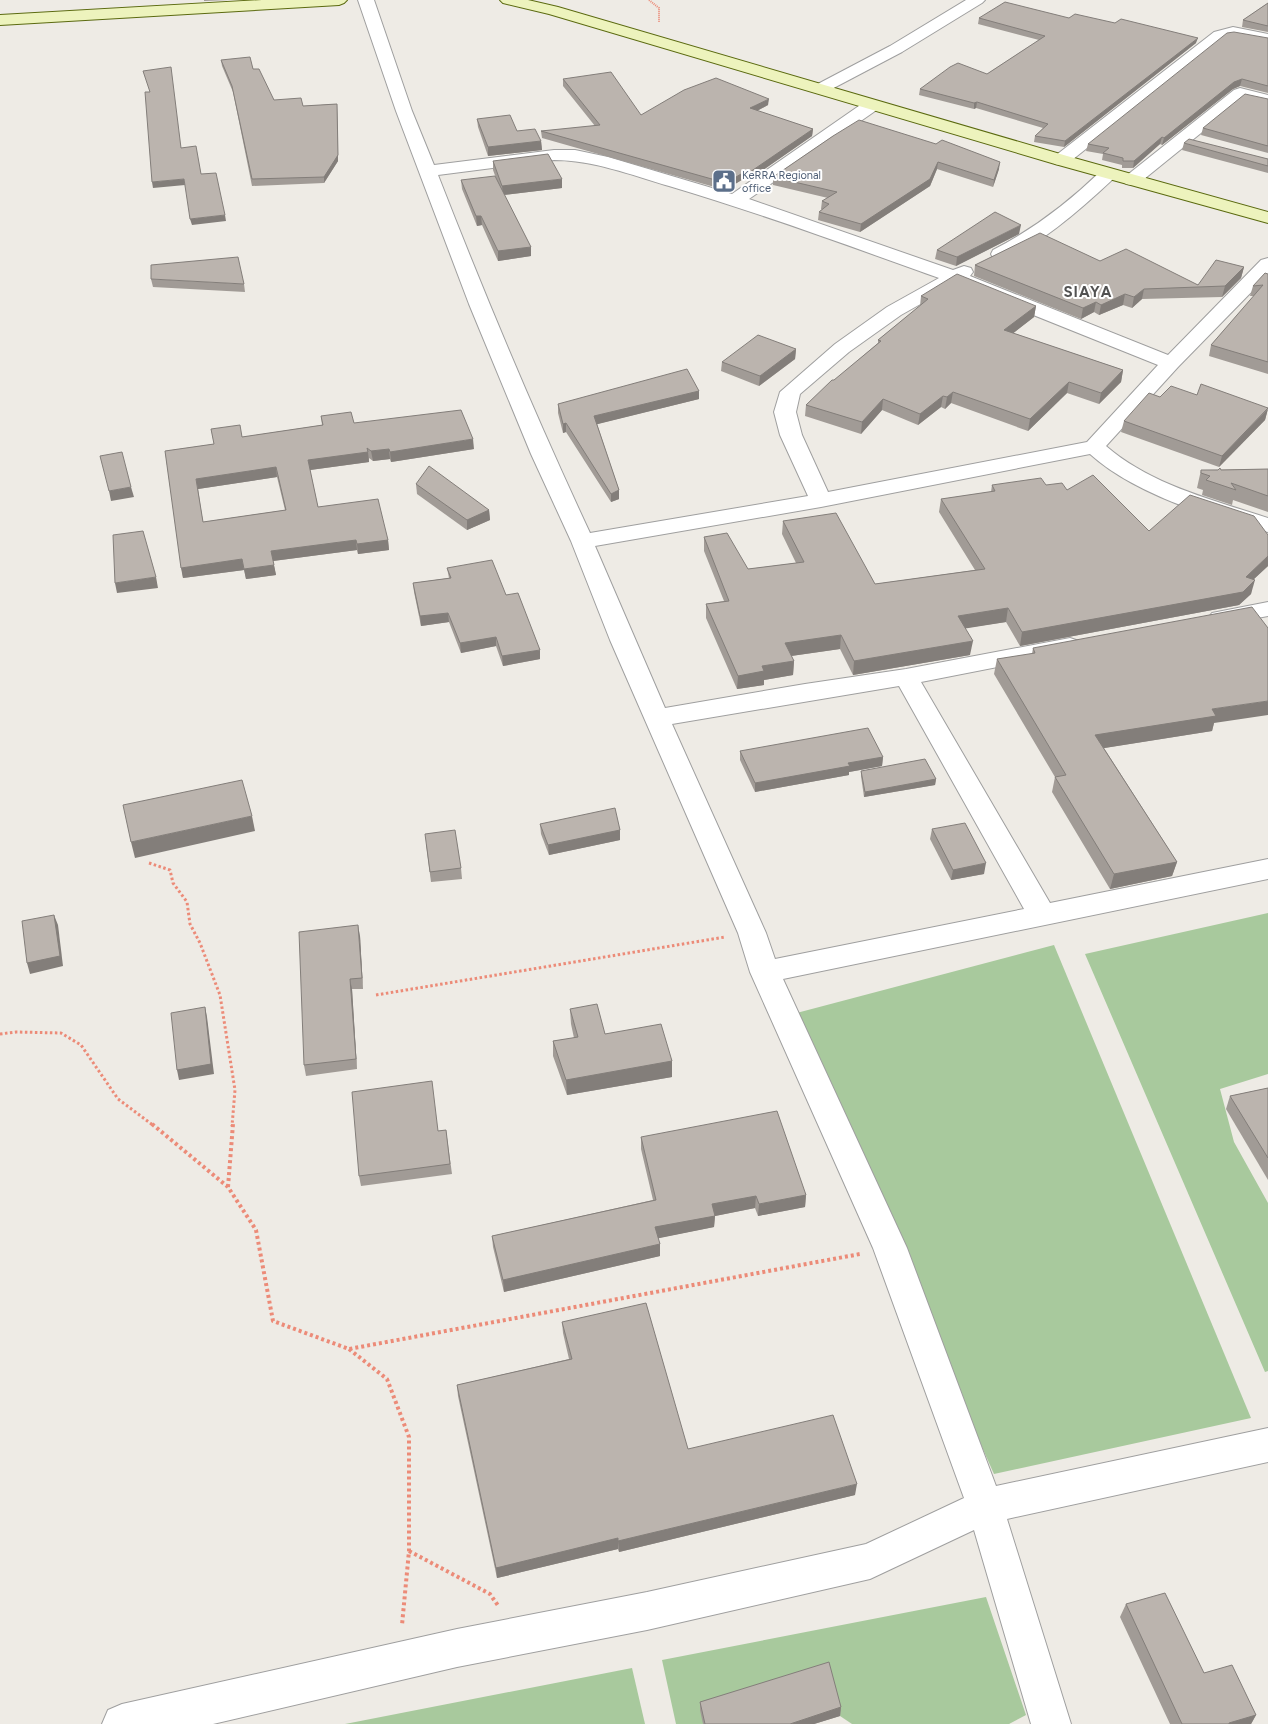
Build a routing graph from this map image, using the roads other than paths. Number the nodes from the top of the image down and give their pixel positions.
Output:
1 (339, 0) edge
2 (366, 0) edge
3 (508, 0) edge
4 (977, 0) edge
5 (0, 20) edge
6 (1268, 39) edge
7 (820, 89) junction
8 (1268, 100) edge
9 (872, 104) junction
10 (1183, 138) junction
11 (1202, 143) edge
12 (1061, 160) junction
13 (427, 171) junction
14 (1108, 174) junction
15 (1132, 180) junction
16 (735, 200) junction
17 (1268, 218) edge
18 (1268, 264) edge
19 (954, 276) junction
20 (1171, 363) junction
21 (1094, 447) junction
22 (821, 500) junction
23 (1268, 525) edge
24 (582, 541) junction
25 (1268, 609) edge
26 (1199, 622) edge
27 (1089, 642) edge
28 (906, 677) junction
29 (658, 718) junction
30 (1268, 869) edge
31 (1042, 914) junction
32 (765, 972) junction
33 (1268, 1445) edge
34 (986, 1506) junction
35 (122, 1724) edge
36 (1051, 1724) edge

1 - 5 main road
2 - 13 street
3 - 7 main road
4 - 7 street
6 - 12 street
7 - 9 main road
8 - 10 street
9 - 12 main road
9 - 16 street
10 - 11 street
10 - 15 street
12 - 14 main road
13 - 16 street
13 - 24 street
14 - 15 main road
14 - 19 street
15 - 17 main road
16 - 19 street
18 - 20 street
19 - 20 street
19 - 22 street
20 - 21 street
21 - 22 street
21 - 23 street
22 - 24 street
24 - 29 street
25 - 26 street
27 - 28 street
28 - 29 street
28 - 31 street
29 - 32 street
30 - 31 street
31 - 32 street
32 - 34 street
33 - 34 street
34 - 35 street
34 - 36 street

